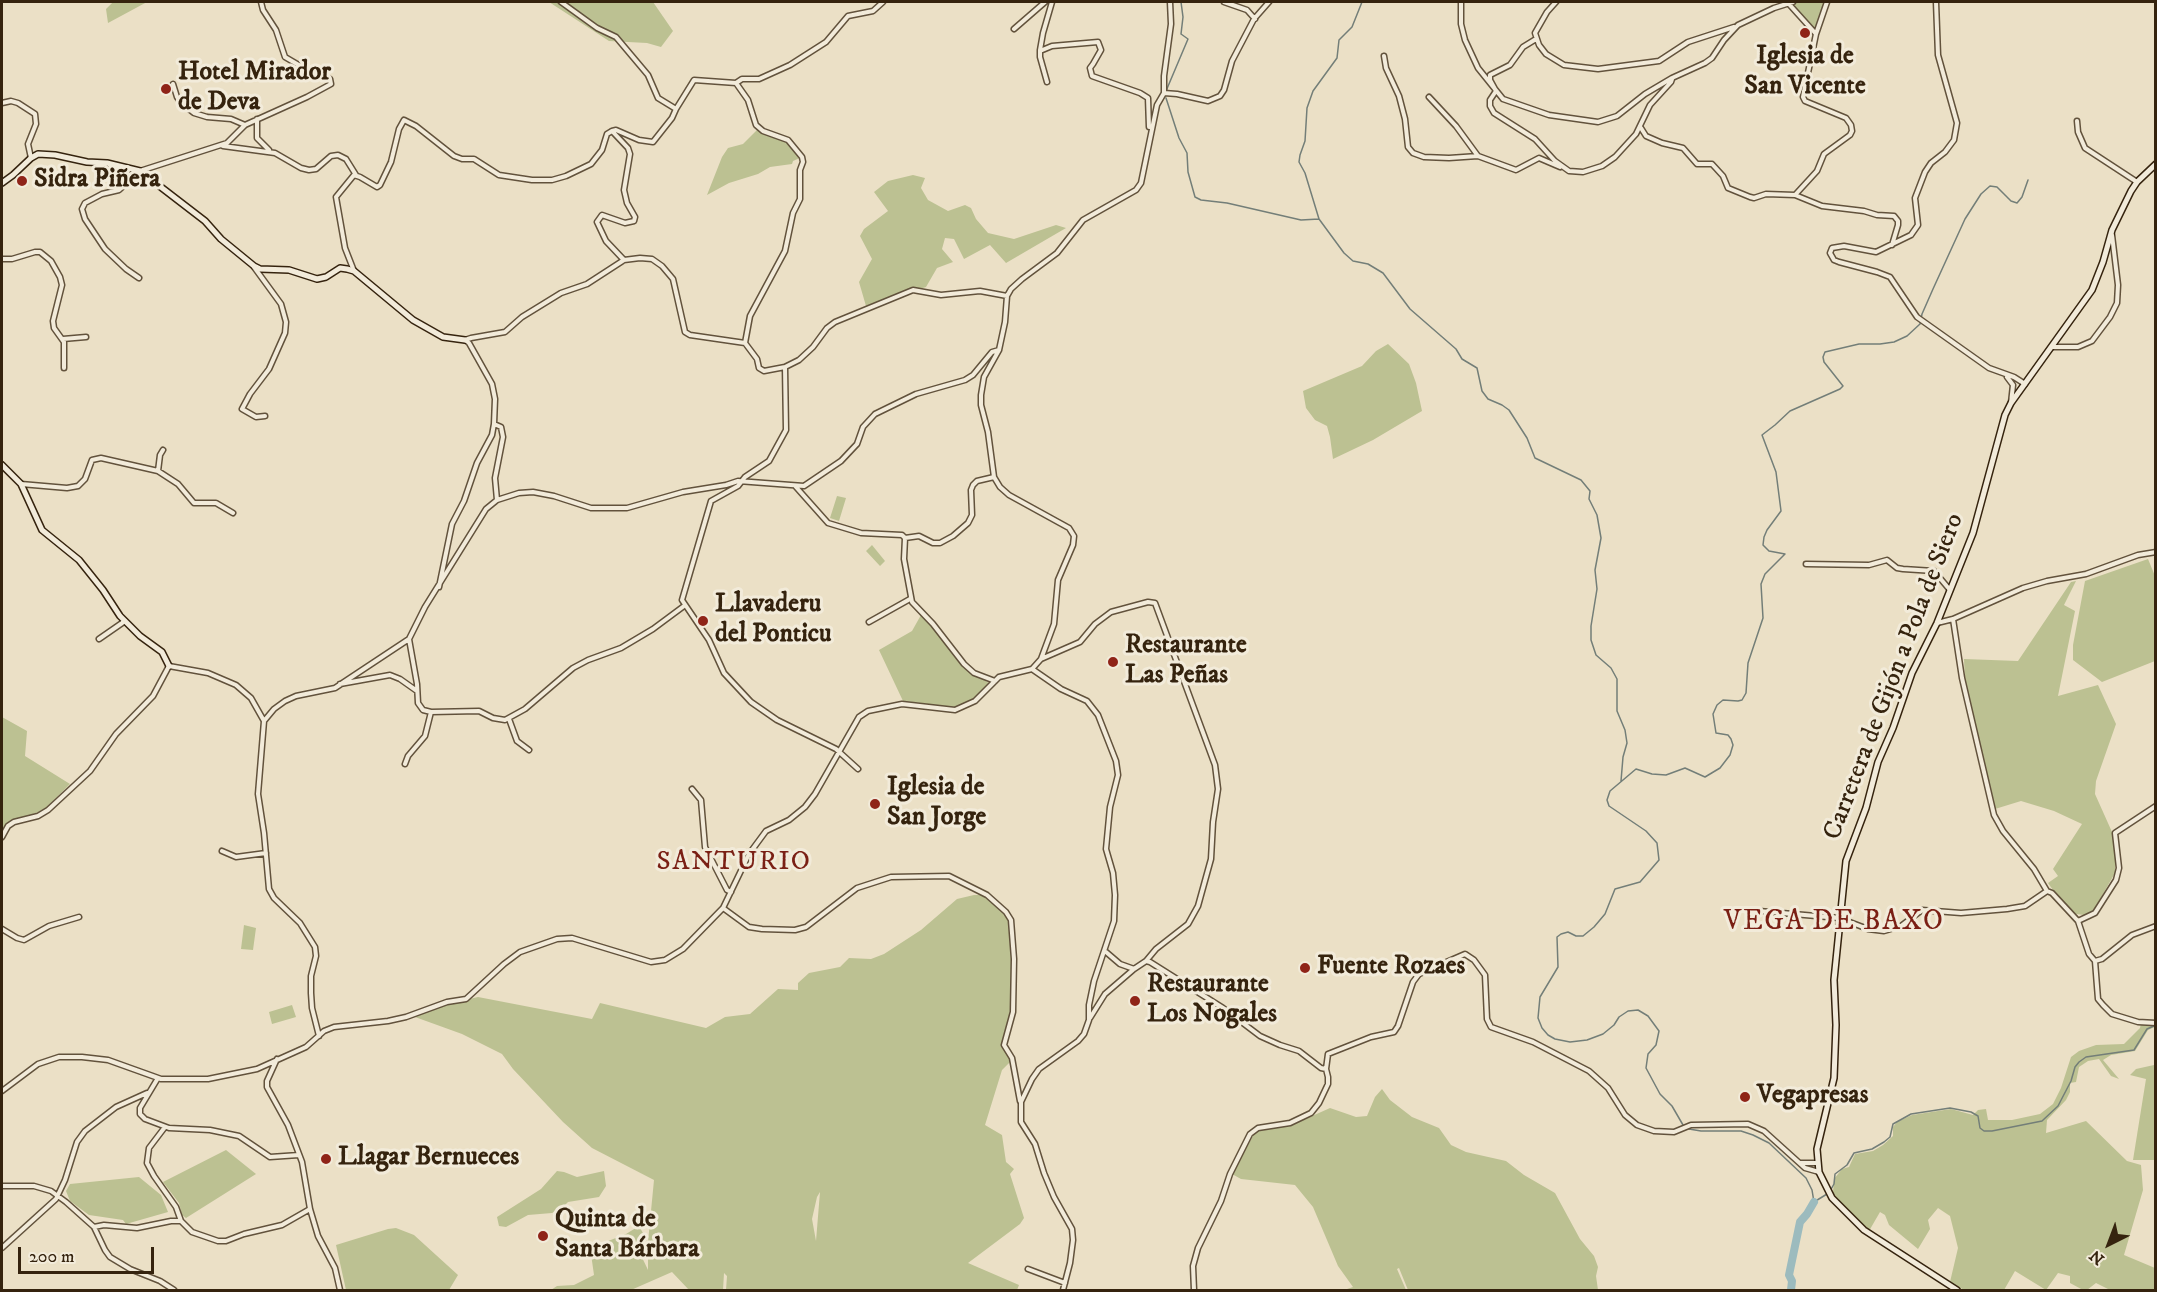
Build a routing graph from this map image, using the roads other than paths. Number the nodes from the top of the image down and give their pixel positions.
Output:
1 (261, 2) edge
2 (561, 2) edge
3 (883, 2) edge
4 (1045, 2) edge
5 (1052, 2) edge
6 (1170, 2) edge
7 (1224, 2) edge
8 (1269, 2) edge
9 (1461, 2) edge
10 (1556, 2) edge
11 (1791, 2) edge
12 (1827, 2) edge
13 (1936, 2) edge
14 (1255, 19) junction
15 (1738, 25) junction
16 (1014, 29) dead end
17 (1816, 34) junction
18 (1536, 39) junction
19 (1040, 51) junction
20 (1384, 56) dead end
21 (1672, 78) junction
22 (1047, 82) dead end
23 (736, 83) junction
24 (172, 84) dead end
25 (1496, 91) junction
26 (1164, 93) junction
27 (1430, 97) dead end
28 (2, 102) edge
29 (676, 109) junction
30 (257, 119) junction
31 (2077, 121) dead end
32 (244, 125) junction
33 (1640, 127) junction
34 (612, 131) junction
35 (1149, 134) junction
36 (1646, 136) junction
37 (1632, 139) junction
38 (222, 145) junction
39 (274, 153) junction
40 (1478, 156) junction
41 (31, 158) junction
42 (2156, 164) edge
43 (140, 171) junction
44 (1569, 171) junction
45 (356, 175) junction
46 (2137, 182) junction
47 (2, 183) edge
48 (1795, 195) junction
49 (2112, 230) junction
50 (1892, 245) junction
51 (2, 259) edge
52 (624, 260) junction
53 (254, 266) junction
54 (354, 271) junction
55 (139, 278) dead end
56 (1007, 296) junction
57 (86, 337) dead end
58 (63, 339) junction
59 (465, 340) junction
60 (745, 343) junction
61 (2052, 347) junction
62 (999, 350) junction
63 (785, 367) junction
64 (64, 368) dead end
65 (2004, 374) junction
66 (2013, 385) junction
67 (2023, 386) junction
68 (2011, 403) junction
69 (265, 416) dead end
70 (494, 424) junction
71 (163, 450) dead end
72 (2, 465) edge
73 (158, 471) junction
74 (994, 477) junction
75 (743, 481) junction
76 (21, 484) junction
77 (796, 486) junction
78 (497, 500) junction
79 (233, 513) dead end
80 (905, 538) junction
81 (2156, 552) edge
82 (1806, 564) dead end
83 (439, 586) junction
84 (1950, 590) junction
85 (910, 599) junction
86 (684, 606) junction
87 (1953, 619) junction
88 (125, 621) junction
89 (869, 622) dead end
90 (1937, 623) junction
91 (99, 639) dead end
92 (409, 639) junction
93 (1041, 659) junction
94 (169, 666) junction
95 (1032, 669) junction
96 (995, 681) junction
97 (340, 684) junction
98 (418, 692) junction
99 (431, 712) junction
100 (509, 719) junction
101 (264, 721) junction
102 (529, 750) dead end
103 (839, 751) junction
104 (405, 764) dead end
105 (858, 769) dead end
106 (692, 789) dead end
107 (2156, 806) edge
108 (2, 837) edge
109 (222, 851) dead end
110 (266, 853) junction
111 (2047, 891) junction
112 (731, 892) junction
113 (723, 908) junction
114 (1760, 912) dead end
115 (79, 917) dead end
116 (1839, 918) junction
117 (2078, 921) junction
118 (2156, 926) edge
119 (2, 929) edge
120 (1106, 951) junction
121 (1146, 961) junction
122 (2095, 961) junction
123 (1134, 969) junction
124 (1089, 1020) junction
125 (2156, 1023) edge
126 (319, 1036) junction
127 (277, 1059) junction
128 (1326, 1069) junction
129 (158, 1078) junction
130 (2, 1091) edge
131 (147, 1093) junction
132 (1021, 1102) junction
133 (165, 1127) junction
134 (299, 1155) junction
135 (1798, 1162) junction
136 (1817, 1163) junction
137 (1819, 1172) junction
138 (2, 1186) edge
139 (57, 1196) junction
140 (310, 1209) junction
141 (181, 1221) junction
142 (94, 1227) junction
143 (2, 1248) edge
144 (1028, 1269) dead end
145 (1065, 1283) junction
146 (174, 1290) edge
147 (340, 1290) edge
148 (1063, 1290) edge
149 (1194, 1290) edge
150 (1956, 1290) edge

1 - 30 street
2 - 29 street
3 - 23 street
4 - 16 street
5 - 19 street
6 - 26 street
7 - 14 street
8 - 14 street
9 - 25 street
10 - 18 street
11 - 15 street
11 - 17 street
12 - 17 street
13 - 50 street
14 - 26 street
15 - 18 street
15 - 21 street
17 - 48 street
18 - 25 street
19 - 22 street
19 - 35 street
20 - 40 street
21 - 25 street
21 - 33 street
23 - 29 street
23 - 60 street
24 - 32 street
25 - 44 street
26 - 35 street
27 - 40 street
28 - 41 street
29 - 34 street
30 - 32 street
30 - 39 street
31 - 46 street
32 - 38 street
33 - 36 street
33 - 37 street
34 - 45 street
34 - 52 street
35 - 56 street
36 - 37 street
36 - 48 street
37 - 44 street
38 - 39 street
38 - 43 street
39 - 45 street
40 - 44 street
41 - 43 street
41 - 47 street
42 - 46 street, Carretera de Gijón a Pola de Siero
43 - 53 street
43 - 55 street
45 - 54 street
46 - 49 street, Carretera de Gijón a Pola de Siero
48 - 50 street
49 - 61 street, Carretera de Gijón a Pola de Siero
49 - 61 street
50 - 65 street
51 - 58 street
52 - 59 street
52 - 60 street
53 - 54 street
53 - 69 street
54 - 59 street
56 - 62 street
56 - 63 street
57 - 58 street
58 - 64 street
59 - 70 street
60 - 63 street
61 - 67 street, Carretera de Gijón a Pola de Siero
62 - 74 street
62 - 77 street
63 - 75 street
65 - 66 street
65 - 67 street
66 - 67 street
66 - 68 street
67 - 68 street, Carretera de Gijón a Pola de Siero
68 - 84 street, Carretera de Gijón a Pola de Siero
70 - 78 street
70 - 83 street
71 - 73 street
72 - 76 street
73 - 76 street
73 - 79 street
74 - 80 street
74 - 93 street
75 - 77 street
75 - 78 street
75 - 86 street
76 - 88 street
77 - 80 street
78 - 83 street
80 - 85 street
81 - 87 street
82 - 84 street
83 - 92 street
84 - 90 street, Carretera de Gijón a Pola de Siero
85 - 89 street
85 - 96 street
86 - 100 street
86 - 103 street
87 - 90 street
87 - 111 street
88 - 91 street
88 - 94 street
90 - 116 street, Carretera de Gijón a Pola de Siero
92 - 97 street
92 - 98 street
93 - 95 street
93 - 121 street
94 - 101 street
94 - 108 street
95 - 96 street
95 - 120 street
96 - 103 street
97 - 98 street
97 - 101 street
98 - 99 street
99 - 100 street
99 - 104 street
100 - 102 street
101 - 110 street
103 - 105 street
103 - 112 street
106 - 112 street
107 - 117 street
109 - 110 street
110 - 126 street
111 - 116 street
111 - 117 street
112 - 113 street
113 - 126 street
113 - 132 street
114 - 116 street
115 - 119 street
116 - 136 street, Carretera de Gijón a Pola de Siero
117 - 122 street
118 - 122 street
120 - 123 street
120 - 124 street
121 - 123 street
121 - 128 street
122 - 125 street
123 - 124 street
124 - 132 street
126 - 127 street
127 - 129 street
127 - 134 street
128 - 135 street
128 - 149 street
129 - 130 street
129 - 131 street
131 - 133 street
131 - 139 street
132 - 145 street
133 - 134 street
133 - 141 street
134 - 140 street
135 - 136 street
135 - 137 street
136 - 137 street, Carretera de Gijón a Pola de Siero
137 - 150 street, Carretera de Gijón a Pola de Siero
138 - 139 street
139 - 142 street
139 - 143 street
140 - 141 street
140 - 147 street
141 - 142 street
142 - 146 street
144 - 145 street
145 - 148 street

